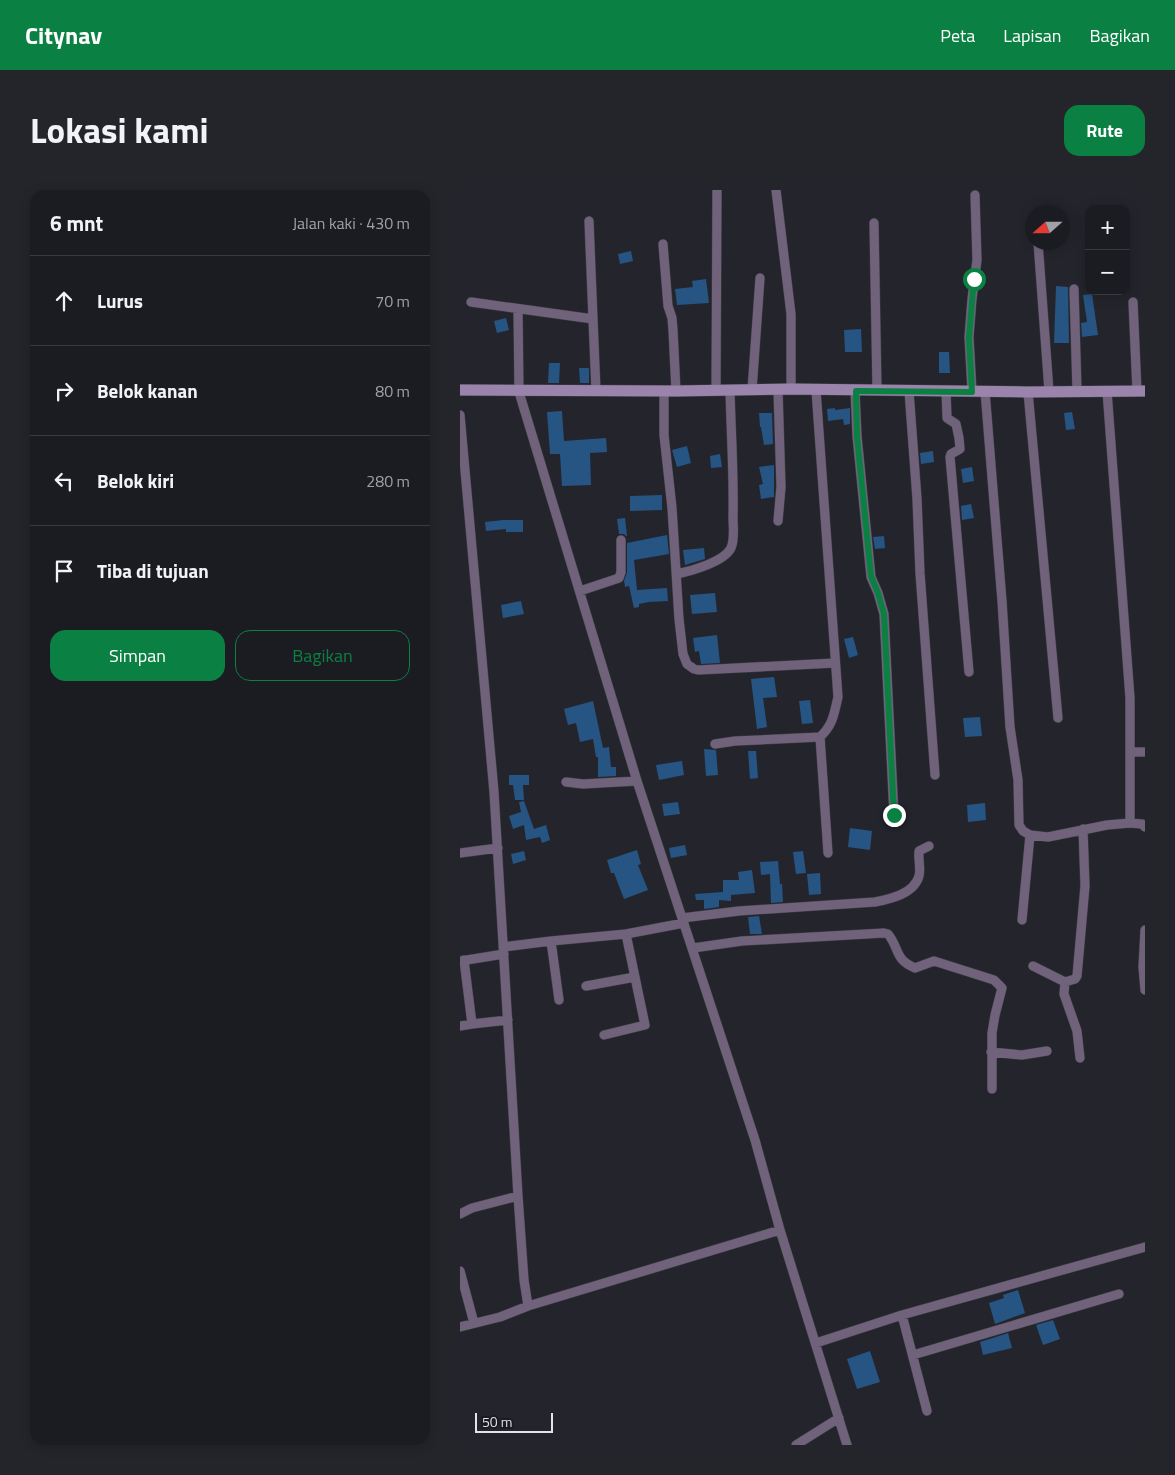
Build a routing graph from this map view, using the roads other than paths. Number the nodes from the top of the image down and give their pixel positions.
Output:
1 (717, 190) edge
2 (776, 190) edge
3 (974, 195) dead end
4 (589, 221) dead end
5 (874, 223) dead end
6 (663, 244) dead end
7 (1039, 250) edge
8 (760, 278) dead end
9 (1074, 289) dead end
10 (472, 302) dead end
11 (1133, 302) dead end
12 (518, 309) junction
13 (593, 319) junction
14 (791, 389) junction
15 (460, 390) edge
16 (716, 390) junction
17 (730, 390) junction
18 (752, 390) junction
19 (778, 390) junction
20 (816, 390) junction
21 (877, 390) junction
22 (664, 391) junction
23 (676, 391) junction
24 (856, 391) junction
25 (909, 391) junction
26 (946, 391) junction
27 (985, 391) junction
28 (1048, 391) junction
29 (1077, 391) junction
30 (1107, 391) junction
31 (1141, 391) edge
32 (519, 392) junction
33 (596, 392) junction
34 (972, 392) junction
35 (1028, 392) junction
36 (460, 415) edge
37 (778, 521) dead end
38 (620, 540) dead end
39 (677, 574) junction
40 (580, 591) junction
41 (835, 663) junction
42 (969, 672) dead end
43 (1058, 718) dead end
44 (820, 737) junction
45 (715, 744) dead end
46 (1130, 752) junction
47 (1145, 752) edge
48 (935, 775) dead end
49 (566, 782) dead end
50 (637, 782) junction
51 (894, 815) dead end
52 (1130, 823) junction
53 (1145, 827) edge
54 (1083, 829) junction
55 (1030, 835) junction
56 (929, 846) dead end
57 (498, 848) junction
58 (460, 852) edge
59 (828, 853) dead end
60 (683, 920) junction
61 (1022, 920) dead end
62 (1145, 930) edge
63 (626, 934) junction
64 (551, 941) junction
65 (693, 948) junction
66 (504, 951) junction
67 (462, 961) edge
68 (1033, 966) dead end
69 (635, 977) junction
70 (1065, 982) junction
71 (586, 986) dead end
72 (1145, 990) edge
73 (559, 1000) dead end
74 (508, 1020) junction
75 (472, 1024) junction
76 (460, 1026) edge
77 (604, 1035) dead end
78 (991, 1052) junction
79 (1047, 1052) dead end
80 (1080, 1058) dead end
81 (992, 1089) dead end
82 (518, 1196) junction
83 (460, 1214) edge
84 (780, 1230) junction
85 (1145, 1248) edge
86 (460, 1271) edge
87 (1119, 1294) dead end
88 (528, 1306) junction
89 (902, 1315) junction
90 (474, 1323) junction
91 (460, 1327) edge
92 (816, 1342) junction
93 (913, 1355) junction
94 (927, 1411) dead end
95 (838, 1418) junction
96 (796, 1445) edge
97 (847, 1445) edge

1 - 16 street
2 - 14 street
3 - 34 street
4 - 13 street
5 - 21 street
6 - 23 street
7 - 28 street
8 - 18 street
9 - 29 street
10 - 12 street
11 - 31 street
12 - 13 street
12 - 32 street
13 - 33 street
14 - 19 main road
14 - 20 main road
15 - 32 main road
16 - 17 main road
16 - 23 main road
17 - 18 main road
17 - 39 street
18 - 19 main road
19 - 37 street
20 - 24 main road
20 - 41 street
21 - 24 main road
21 - 25 main road
22 - 23 main road
22 - 33 main road
22 - 39 street
24 - 51 street
25 - 26 main road
25 - 48 street
26 - 34 main road
26 - 42 street
27 - 34 main road
27 - 35 main road
27 - 55 street
28 - 29 main road
28 - 35 main road
29 - 30 main road
30 - 31 main road
30 - 46 street
32 - 33 main road
32 - 40 street
35 - 43 street
36 - 57 street
38 - 40 street
39 - 41 street
40 - 50 street
41 - 44 street
44 - 45 street
44 - 59 street
46 - 47 street
46 - 52 street
49 - 50 street
50 - 60 street
52 - 53 street
52 - 54 street
54 - 55 street
54 - 70 street
55 - 61 street
56 - 60 street
57 - 58 street
57 - 66 street
60 - 63 street
60 - 65 street
62 - 72 street
63 - 64 street
63 - 69 street
64 - 66 street
64 - 73 street
65 - 78 street
65 - 84 street
66 - 67 street
66 - 74 street
67 - 75 street
68 - 70 street
69 - 71 street
69 - 77 street
70 - 80 street
74 - 75 street
74 - 82 street
75 - 76 street
78 - 79 street
78 - 81 street
82 - 83 street
82 - 88 street
84 - 88 street
84 - 92 street
85 - 89 street
86 - 90 street
87 - 93 street
88 - 90 street
89 - 92 street
89 - 93 street
90 - 91 street
92 - 95 street
93 - 94 street
95 - 96 street
95 - 97 street

